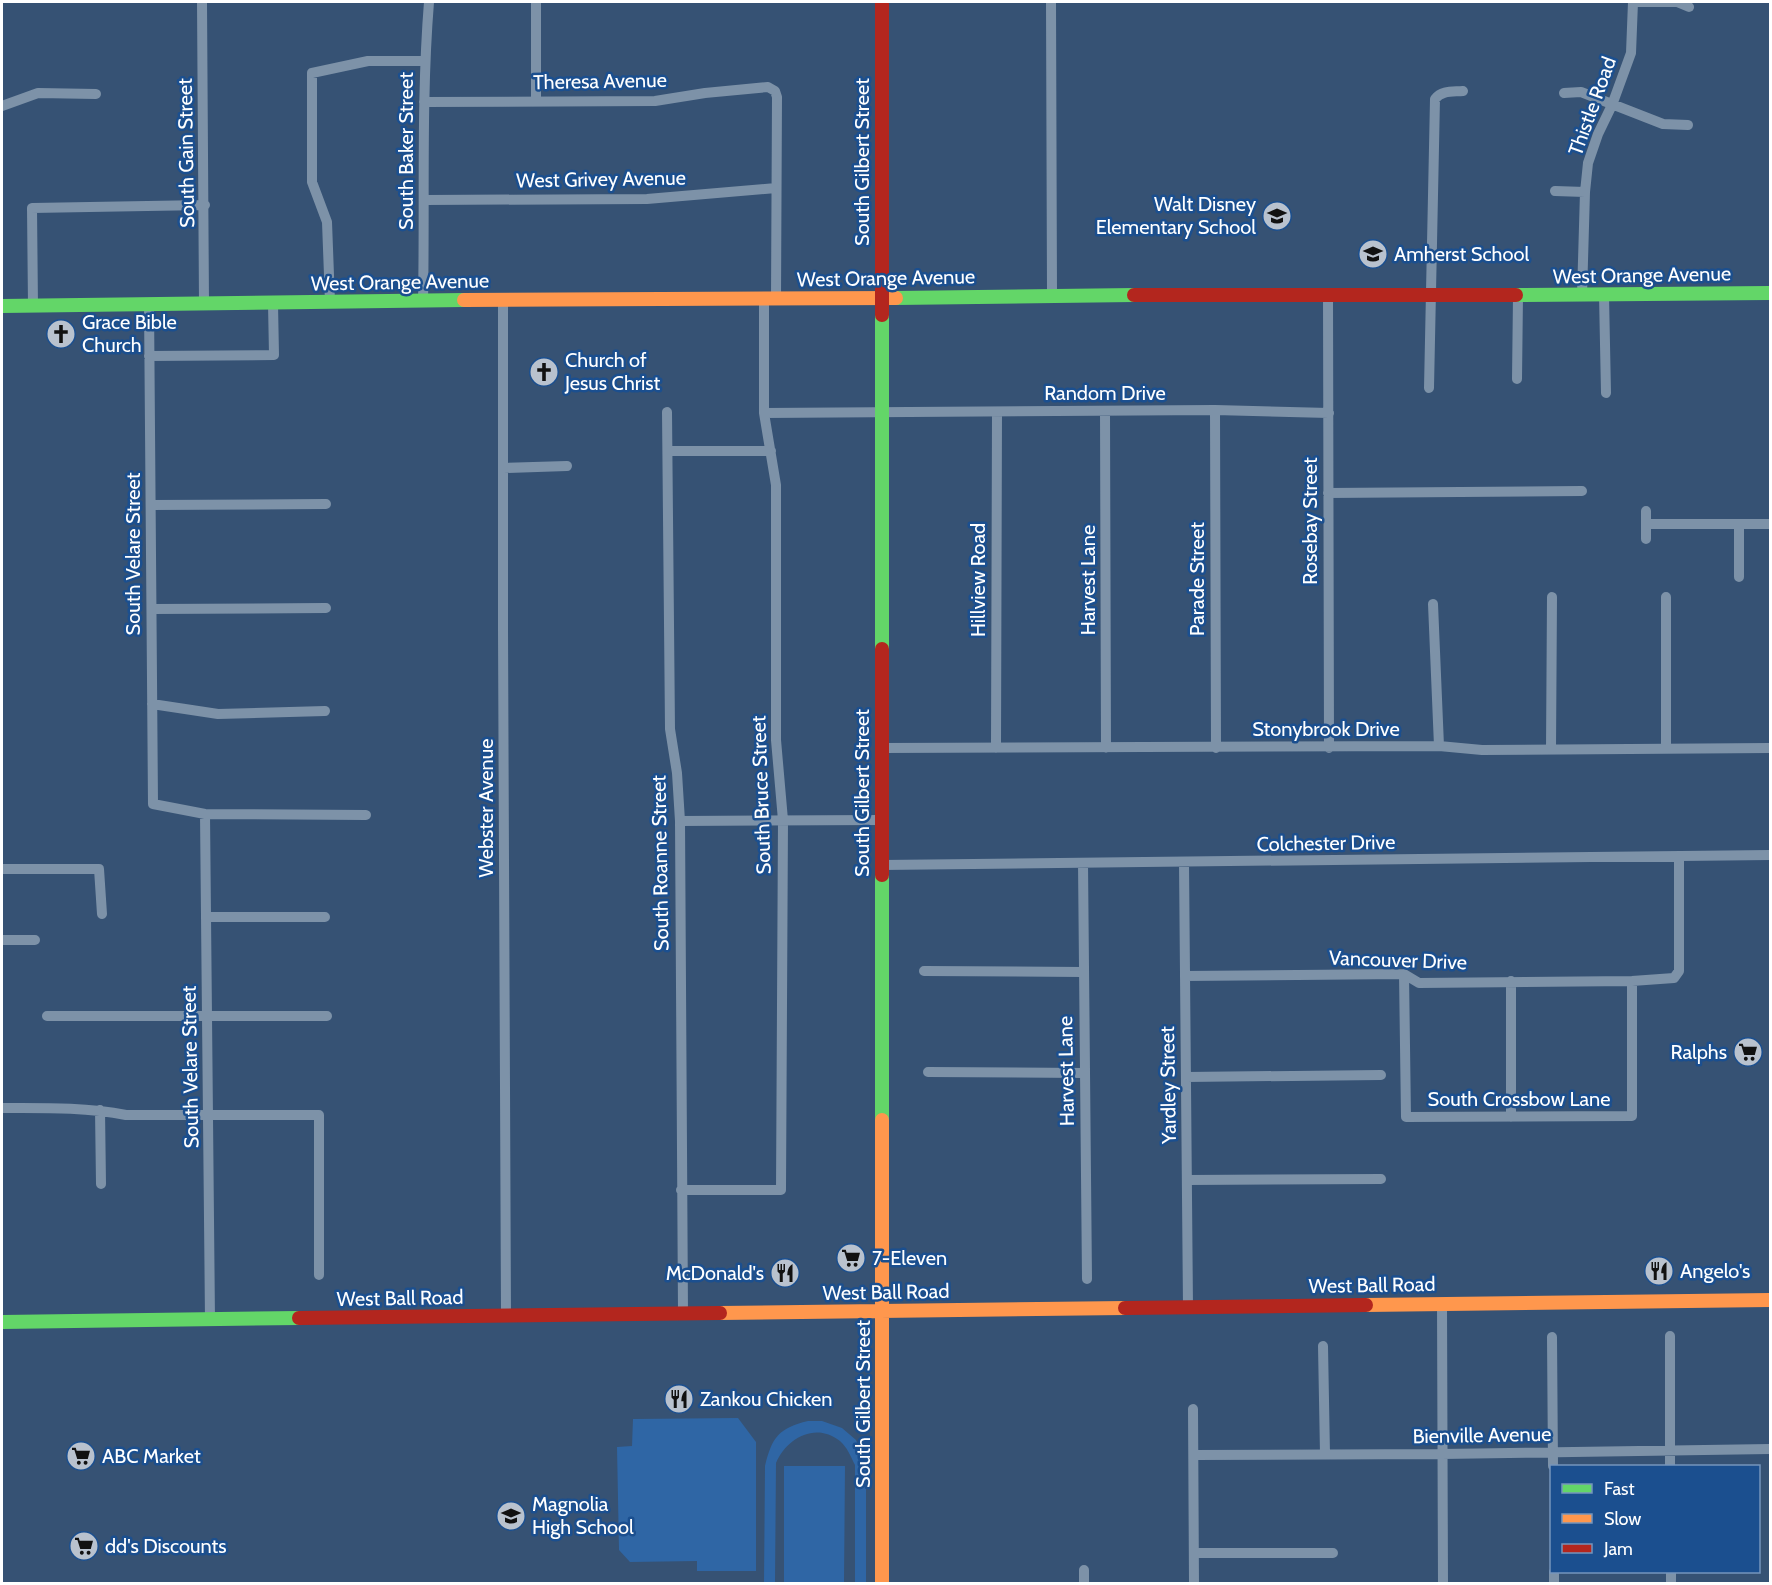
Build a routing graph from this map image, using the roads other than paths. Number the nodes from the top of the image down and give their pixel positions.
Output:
1 (202, 2) edge
2 (429, 2) edge
3 (536, 2) edge
4 (882, 2) edge
5 (1051, 2) edge
6 (1634, 2) edge
7 (1689, 8) dead end
8 (424, 61) junction
9 (775, 91) joint
10 (1463, 91) dead end
11 (1564, 93) dead end
12 (96, 94) dead end
13 (536, 101) junction
14 (424, 102) junction
15 (1612, 105) junction
16 (2, 106) edge
17 (1688, 125) dead end
18 (776, 188) junction
19 (1555, 191) dead end
20 (1585, 192) junction
21 (425, 200) junction
22 (205, 205) junction
23 (1770, 293) edge
24 (1052, 295) junction
25 (1328, 295) junction
26 (1582, 295) junction
27 (1604, 295) junction
28 (1432, 296) junction
29 (1518, 296) junction
30 (880, 297) junction
31 (504, 300) junction
32 (770, 300) junction
33 (423, 301) junction
34 (330, 302) junction
35 (149, 304) junction
36 (204, 304) junction
37 (273, 304) junction
38 (2, 306) edge
39 (33, 306) junction
40 (149, 356) junction
41 (1517, 380) dead end
42 (1430, 388) dead end
43 (1606, 393) dead end
44 (1215, 410) junction
45 (1105, 411) junction
46 (667, 412) dead end
47 (997, 412) junction
48 (764, 413) junction
49 (881, 413) junction
50 (1329, 413) junction
51 (669, 451) junction
52 (771, 451) junction
53 (567, 466) dead end
54 (504, 468) junction
55 (1582, 491) dead end
56 (1328, 493) junction
57 (326, 504) dead end
58 (151, 505) junction
59 (1646, 511) dead end
60 (1739, 524) junction
61 (1770, 524) edge
62 (1646, 525) junction
63 (1646, 539) dead end
64 (1739, 577) dead end
65 (1552, 597) dead end
66 (1666, 597) dead end
67 (1433, 604) dead end
68 (326, 608) dead end
69 (152, 609) junction
70 (152, 704) junction
71 (325, 711) dead end
72 (1439, 746) junction
73 (881, 748) junction
74 (996, 748) junction
75 (1106, 748) junction
76 (1216, 748) junction
77 (1329, 748) junction
78 (1770, 748) edge
79 (1666, 749) junction
80 (1551, 750) junction
81 (205, 814) junction
82 (366, 815) dead end
83 (783, 820) junction
84 (882, 820) junction
85 (680, 821) junction
86 (1770, 855) edge
87 (1679, 856) junction
88 (1083, 863) junction
89 (1184, 863) junction
90 (882, 865) junction
91 (2, 869) edge
92 (102, 914) dead end
93 (206, 917) junction
94 (325, 917) dead end
95 (2, 940) edge
96 (35, 940) dead end
97 (924, 971) dead end
98 (1083, 972) junction
99 (1404, 974) junction
100 (1185, 976) junction
101 (1511, 981) junction
102 (1632, 981) junction
103 (47, 1016) dead end
104 (207, 1016) junction
105 (327, 1016) dead end
106 (928, 1072) dead end
107 (1084, 1073) junction
108 (1381, 1075) dead end
109 (1186, 1077) junction
110 (2, 1108) edge
111 (100, 1110) junction
112 (208, 1114) junction
113 (1511, 1117) junction
114 (1381, 1179) dead end
115 (1187, 1180) junction
116 (101, 1184) dead end
117 (681, 1190) junction
118 (319, 1275) dead end
119 (1087, 1279) dead end
120 (1770, 1299) edge
121 (1442, 1304) junction
122 (1188, 1307) junction
123 (883, 1311) junction
124 (683, 1313) junction
125 (506, 1316) junction
126 (210, 1320) junction
127 (2, 1322) edge
128 (1670, 1336) dead end
129 (1552, 1337) dead end
130 (1323, 1346) dead end
131 (1194, 1409) dead end
132 (1770, 1449) edge
133 (1670, 1450) junction
134 (1553, 1452) junction
135 (1325, 1454) junction
136 (1442, 1454) junction
137 (1194, 1455) junction
138 (1553, 1465) edge
139 (1670, 1465) edge
140 (1194, 1553) junction
141 (1333, 1553) dead end
142 (1084, 1570) dead end
143 (882, 1584) edge
144 (1084, 1584) edge
145 (1194, 1584) edge
146 (1443, 1584) edge

1 - 22 street, South Gain Street
2 - 8 street, South Baker Street
3 - 13 street
4 - 30 street, South Gilbert Street
5 - 24 street
6 - 7 street
6 - 15 street, Thistle Road
8 - 14 street, South Baker Street
8 - 34 street
9 - 13 street, Theresa Avenue
9 - 18 street, South Bruce Street
10 - 28 street
11 - 15 street
12 - 16 street
13 - 14 street, Theresa Avenue
14 - 21 street, South Baker Street
15 - 17 street
15 - 20 street, Thistle Road
18 - 21 street, West Grivey Avenue
18 - 32 street, South Bruce Street
19 - 20 street
20 - 26 street, Thistle Road
21 - 33 street, South Baker Street
22 - 36 street, South Gain Street
22 - 39 street
23 - 27 street, West Orange Avenue
24 - 25 street, West Orange Avenue
24 - 30 street, West Orange Avenue
25 - 28 street, West Orange Avenue
25 - 50 street, Rosebay Street
26 - 27 street, West Orange Avenue
26 - 29 street, West Orange Avenue
27 - 43 street
28 - 29 street, West Orange Avenue
28 - 42 street
29 - 41 street
30 - 32 street, West Orange Avenue
30 - 49 street, South Gilbert Street
31 - 32 street, West Orange Avenue
31 - 33 street, West Orange Avenue
31 - 54 street, Webster Avenue
32 - 48 street, South Bruce Street
33 - 34 street, West Orange Avenue
34 - 37 street, West Orange Avenue
35 - 36 street, West Orange Avenue
35 - 39 street, West Orange Avenue
35 - 40 street, South Velare Street
36 - 37 street, West Orange Avenue
37 - 40 street
38 - 39 street, West Orange Avenue
40 - 58 street, South Velare Street
44 - 45 street, Random Drive
44 - 50 street, Random Drive
44 - 76 street, Parade Street
45 - 47 street, Random Drive
45 - 75 street, Harvest Lane
46 - 51 street, South Roanne Street
47 - 49 street, Random Drive
47 - 74 street, Hillview Road
48 - 49 street, Random Drive
48 - 52 street, South Bruce Street
49 - 73 street, South Gilbert Street
50 - 56 street, Rosebay Street
51 - 52 street
51 - 85 street, South Roanne Street
52 - 83 street, South Bruce Street
53 - 54 street
54 - 125 street, Webster Avenue
55 - 56 street
56 - 77 street, Rosebay Street
57 - 58 street
58 - 69 street, South Velare Street
59 - 62 street
60 - 61 street
60 - 62 street
60 - 64 street
62 - 63 street
65 - 80 street
66 - 79 street
67 - 72 street
68 - 69 street
69 - 70 street, South Velare Street
70 - 71 street
70 - 81 street, South Velare Street
72 - 77 street, Stonybrook Drive
72 - 80 street, Stonybrook Drive
73 - 74 street, Stonybrook Drive
73 - 84 street, South Gilbert Street
74 - 75 street, Stonybrook Drive
75 - 76 street, Stonybrook Drive
76 - 77 street, Stonybrook Drive
78 - 79 street, Stonybrook Drive
79 - 80 street, Stonybrook Drive
81 - 82 street
81 - 93 street, South Velare Street
83 - 84 street
83 - 85 street
83 - 117 street, South Bruce Street
84 - 90 street, South Gilbert Street
85 - 117 street, South Roanne Street
86 - 87 street, Colchester Drive
87 - 89 street, Colchester Drive
87 - 102 street, Vancouver Drive
88 - 89 street, Colchester Drive
88 - 90 street, Colchester Drive
88 - 98 street, Harvest Lane
89 - 100 street, Yardley Street
90 - 123 street, South Gilbert Street
91 - 92 street
93 - 94 street
93 - 104 street, South Velare Street
95 - 96 street
97 - 98 street
98 - 107 street, Harvest Lane
99 - 100 street, Vancouver Drive
99 - 101 street, Vancouver Drive
99 - 113 street, South Crossbow Lane
100 - 109 street, Yardley Street
101 - 102 street, Vancouver Drive
101 - 113 street
102 - 113 street, South Crossbow Lane
103 - 104 street
104 - 105 street
104 - 112 street, South Velare Street
106 - 107 street
107 - 119 street, Harvest Lane
108 - 109 street
109 - 115 street, Yardley Street
110 - 111 street
111 - 112 street
111 - 116 street
112 - 118 street
112 - 126 street, South Velare Street
114 - 115 street
115 - 122 street, Yardley Street
117 - 124 street, South Roanne Street
120 - 121 street, West Ball Road
121 - 122 street, West Ball Road
121 - 136 street
122 - 123 street, West Ball Road
123 - 124 street, West Ball Road
123 - 143 street, South Gilbert Street
124 - 125 street, West Ball Road
125 - 126 street, West Ball Road
126 - 127 street, West Ball Road
128 - 133 street
129 - 134 street
130 - 135 street
131 - 137 street
132 - 133 street, Bienville Avenue
133 - 134 street, Bienville Avenue
133 - 139 street
134 - 136 street, Bienville Avenue
134 - 138 street
135 - 136 street, Bienville Avenue
135 - 137 street, Bienville Avenue
136 - 146 street
137 - 140 street
140 - 141 street
140 - 145 street
142 - 144 street

